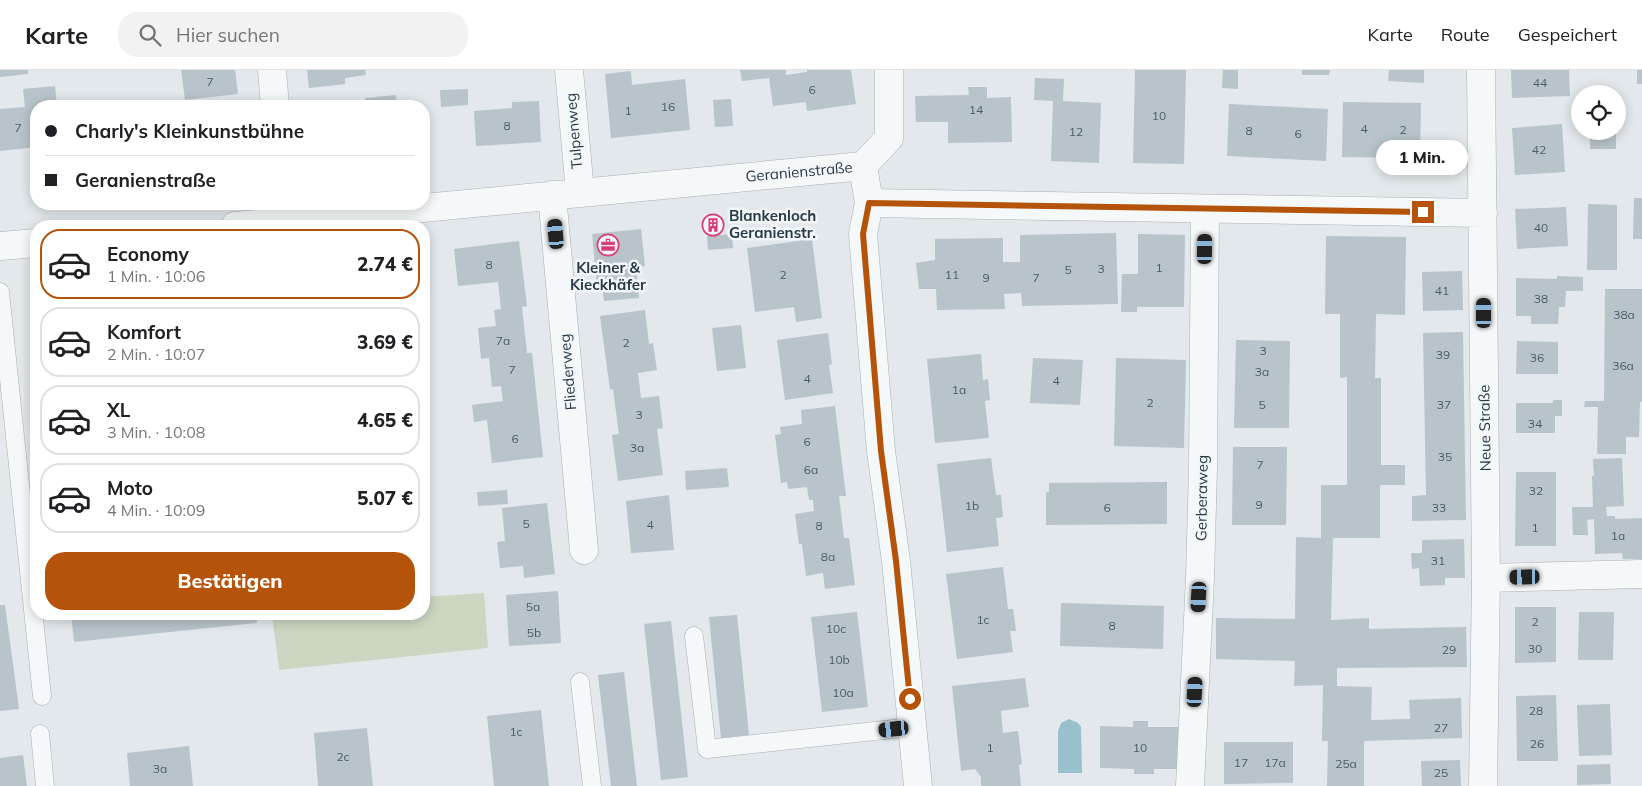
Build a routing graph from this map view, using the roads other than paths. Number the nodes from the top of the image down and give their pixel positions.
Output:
1 (272, 70) edge
2 (569, 70) edge
3 (889, 70) edge
4 (1481, 70) edge
5 (274, 100) edge
6 (863, 166) junction
7 (580, 192) junction
8 (552, 195) junction
9 (430, 203) edge
10 (869, 203) junction
11 (1205, 209) junction
12 (330, 210) edge
13 (285, 213) edge
14 (1483, 213) junction
15 (266, 220) edge
16 (30, 244) edge
17 (0, 246) edge
18 (0, 292) edge
19 (584, 550) dead end
20 (1642, 574) edge
21 (1486, 578) junction
22 (30, 581) edge
23 (34, 620) edge
24 (694, 636) dead end
25 (580, 682) dead end
26 (42, 696) dead end
27 (912, 727) junction
28 (40, 734) dead end
29 (45, 786) edge
30 (592, 786) edge
31 (918, 786) edge
32 (1190, 786) edge
33 (1483, 786) edge

1 - 5 street
2 - 7 street, Tulpenweg
3 - 6 street
4 - 14 street, Neue Straße
6 - 7 street, Geranienstraße
6 - 10 street, Geranienstraße
7 - 8 street, Geranienstraße
8 - 9 street, Geranienstraße
8 - 19 street, Fliederweg
10 - 11 street
10 - 27 street
11 - 14 street
11 - 32 street, Gerberaweg
12 - 13 street, Geranienstraße
13 - 15 street, Geranienstraße
14 - 21 street, Neue Straße
16 - 17 street
18 - 22 lane
20 - 21 street
21 - 33 street, Neue Straße
23 - 26 lane
24 - 27 lane
25 - 30 lane
27 - 31 street
28 - 29 lane

